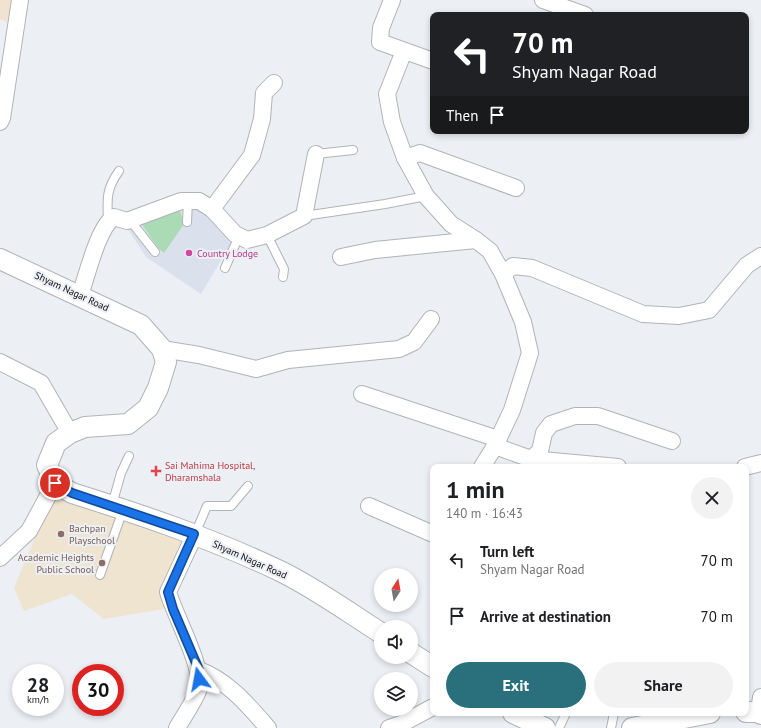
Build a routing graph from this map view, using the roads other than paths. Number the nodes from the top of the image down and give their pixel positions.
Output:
1 (20, 0) edge
2 (392, 0) edge
3 (543, 0) edge
4 (577, 12) edge
5 (404, 51) junction
6 (430, 60) edge
7 (274, 83) dead end
8 (3, 95) edge
9 (0, 122) edge
10 (353, 150) dead end
11 (316, 154) joint
12 (405, 158) junction
13 (119, 171) dead end
14 (516, 188) dead end
15 (426, 196) junction
16 (188, 201) junction
17 (212, 209) junction
18 (304, 216) junction
19 (108, 220) junction
20 (127, 221) junction
21 (187, 222) dead end
22 (267, 235) junction
23 (239, 236) junction
24 (476, 240) junction
25 (155, 252) dead end
26 (761, 256) edge
27 (341, 257) dead end
28 (0, 259) edge
29 (224, 268) dead end
30 (503, 274) junction
31 (283, 277) dead end
32 (80, 295) junction
33 (431, 320) dead end
34 (162, 349) junction
35 (0, 362) edge
36 (362, 394) dead end
37 (70, 433) junction
38 (672, 441) dead end
39 (496, 442) junction
40 (129, 456) dead end
41 (531, 459) junction
42 (761, 463) edge
43 (484, 464) edge
44 (585, 464) edge
45 (749, 466) edge
46 (55, 483) junction
47 (248, 486) dead end
48 (369, 506) dead end
49 (118, 507) junction
50 (430, 533) edge
51 (194, 534) junction
52 (0, 558) edge
53 (100, 576) dead end
54 (374, 628) edge
55 (418, 657) edge
56 (430, 665) edge
57 (199, 670) junction
58 (430, 708) edge
59 (519, 716) edge
60 (565, 716) edge
61 (613, 716) edge
62 (694, 716) edge
63 (177, 728) edge
64 (268, 728) edge
65 (389, 728) edge
66 (545, 728) edge
67 (560, 728) edge
68 (611, 728) edge
69 (632, 728) edge

1 - 8 street
2 - 5 street
3 - 4 street
5 - 6 street
5 - 12 street
7 - 17 street
8 - 9 street
10 - 11 lane
11 - 18 street
12 - 14 street
12 - 15 street
13 - 19 lane
15 - 18 lane
15 - 24 street
16 - 17 street
16 - 20 street
16 - 21 lane
17 - 23 street
18 - 22 street
19 - 20 street
19 - 32 street
20 - 25 lane
22 - 23 street
22 - 31 lane
23 - 29 lane
24 - 27 street
24 - 30 street
26 - 30 street
28 - 32 street, Shyam Nagar Road
30 - 39 street
32 - 34 street, Shyam Nagar Road
33 - 34 street
34 - 37 street
35 - 37 street
36 - 39 street
37 - 46 street
38 - 41 street
39 - 41 street
39 - 43 street
40 - 49 lane
41 - 44 street
42 - 45 street
46 - 49 street, Shyam Nagar Road
46 - 52 street
47 - 51 lane
48 - 50 street
49 - 51 street, Shyam Nagar Road
49 - 53 lane
51 - 54 street, Shyam Nagar Road
51 - 57 street
55 - 56 street
57 - 63 street
57 - 64 street
58 - 65 street
59 - 66 street
60 - 67 lane
61 - 68 lane
62 - 69 street

